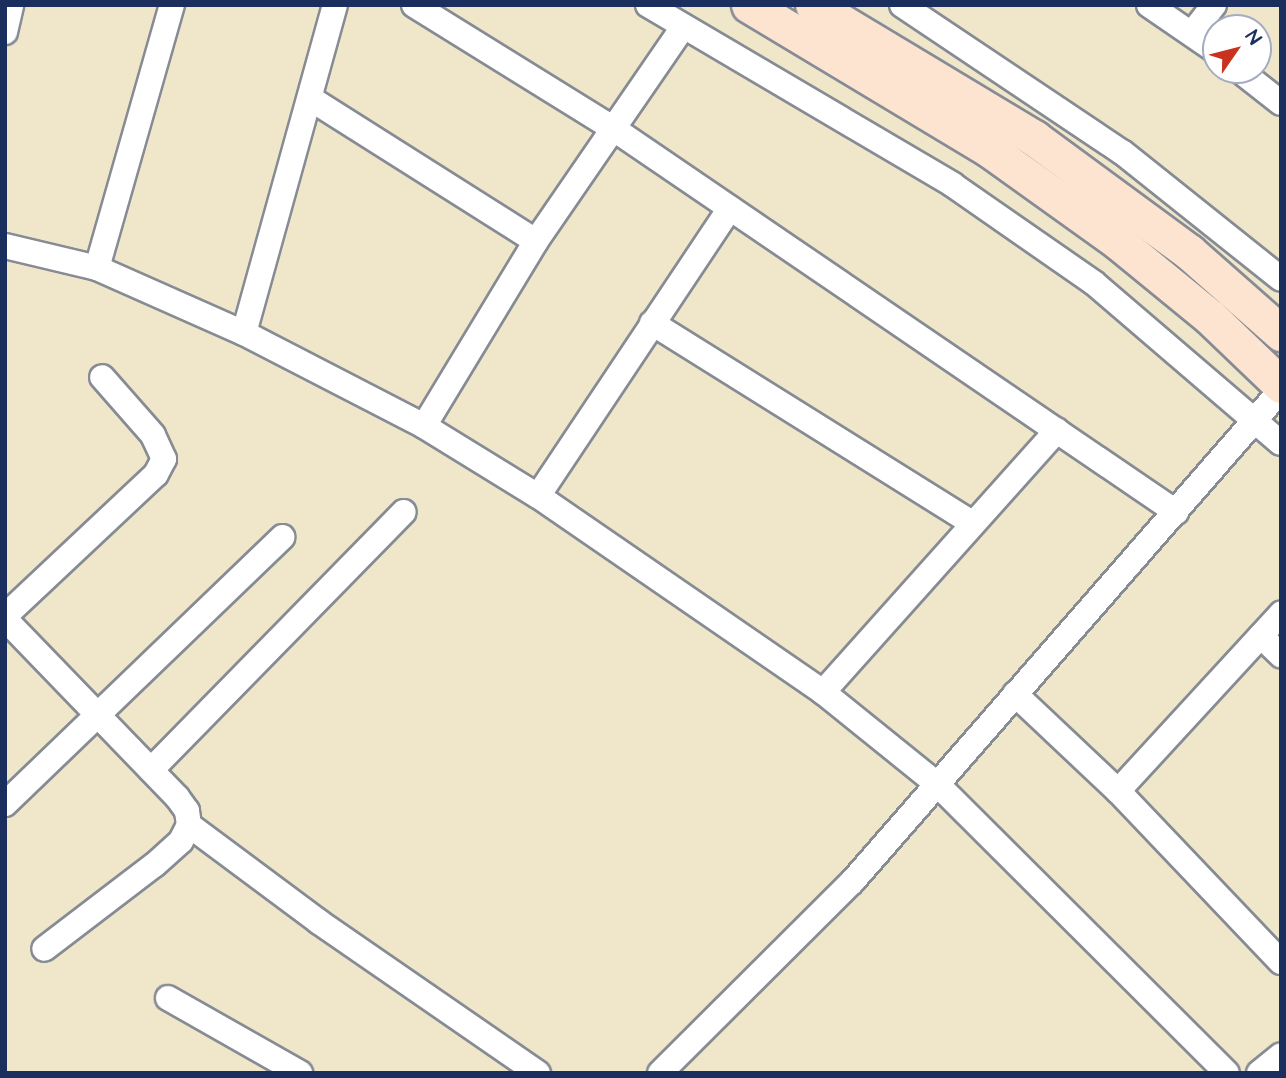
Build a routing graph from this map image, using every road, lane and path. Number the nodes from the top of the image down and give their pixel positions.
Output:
1 (12, 5) edge
2 (172, 5) edge
3 (335, 5) edge
4 (414, 5) edge
5 (648, 5) edge
6 (749, 5) edge
7 (813, 5) edge
8 (902, 5) edge
9 (1149, 5) edge
10 (1214, 5) edge
11 (683, 27) junction
12 (5, 32) edge
13 (1193, 32) junction
14 (1202, 39) edge
15 (1257, 84) edge
16 (310, 99) junction
17 (1281, 103) edge
18 (611, 127) junction
19 (730, 208) junction
20 (536, 241) junction
21 (5, 246) edge
22 (97, 268) junction
23 (1281, 279) edge
24 (652, 323) junction
25 (244, 333) junction
26 (1281, 333) edge
27 (102, 377) dead end
28 (1281, 385) edge
29 (1281, 390) edge
30 (1256, 419) junction
31 (424, 426) junction
32 (1057, 430) junction
33 (1281, 443) edge
34 (538, 496) junction
35 (404, 512) dead end
36 (1176, 512) junction
37 (972, 523) junction
38 (282, 537) dead end
39 (1281, 614) edge
40 (5, 617) edge
41 (1261, 636) junction
42 (1281, 655) edge
43 (823, 692) junction
44 (1015, 694) junction
45 (97, 713) junction
46 (151, 770) junction
47 (937, 784) junction
48 (1118, 791) junction
49 (5, 804) edge
50 (189, 825) junction
51 (44, 948) dead end
52 (1281, 962) edge
53 (168, 998) dead end
54 (1281, 1055) edge
55 (299, 1073) edge
56 (538, 1073) edge
57 (660, 1073) edge
58 (1227, 1073) edge
59 (1259, 1073) edge

1 - 12 street
2 - 22 street
3 - 16 street
4 - 18 street
5 - 11 street
6 - 28 street
7 - 26 street
8 - 23 street
9 - 13 street
10 - 13 street
11 - 18 street
11 - 30 street
13 - 14 street
15 - 17 street
16 - 20 street
16 - 25 street
18 - 19 street
18 - 20 street
19 - 24 street
19 - 32 street
20 - 31 street
21 - 22 street
22 - 25 street
24 - 34 street
24 - 37 street
25 - 31 street
27 - 40 street
29 - 30 street
30 - 33 street
30 - 36 street
31 - 34 street
32 - 36 street
32 - 37 street
34 - 43 street
35 - 46 street
36 - 44 street
37 - 43 street
38 - 45 street
39 - 41 street
40 - 45 street
41 - 42 street
41 - 48 street
43 - 47 street
44 - 47 street
44 - 48 street
45 - 46 street
45 - 49 street
46 - 50 street
47 - 57 street
47 - 58 street
48 - 52 street
50 - 51 street
50 - 56 street
53 - 55 street
54 - 59 street

